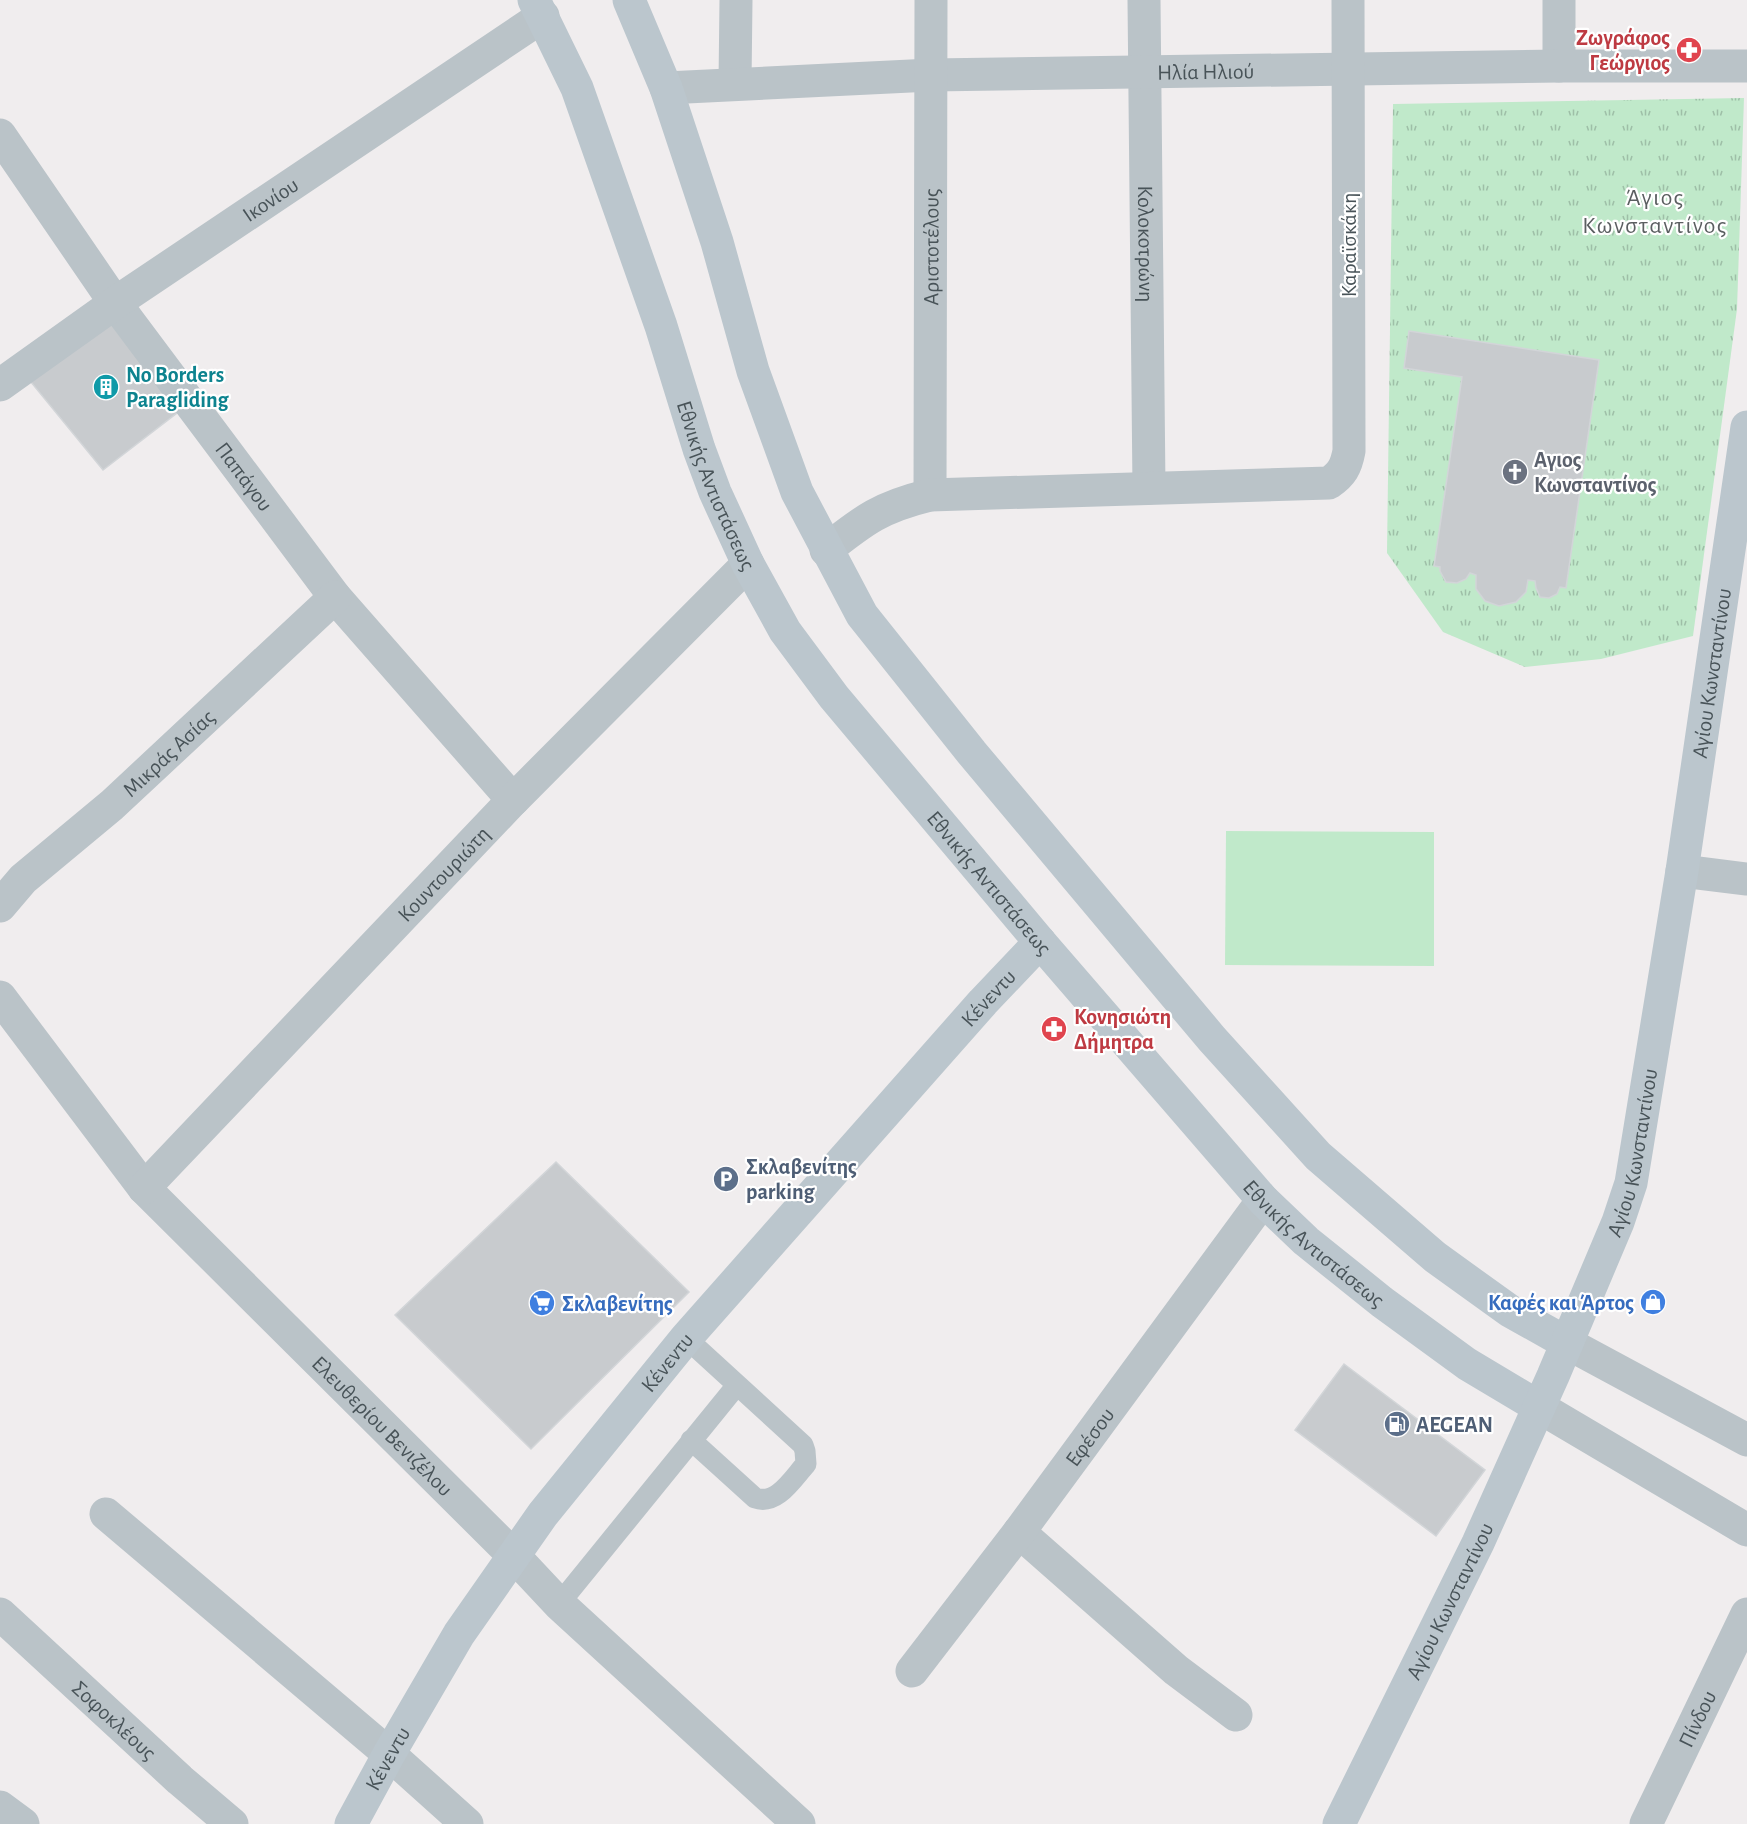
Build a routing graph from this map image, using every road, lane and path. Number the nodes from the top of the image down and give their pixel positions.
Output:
1 (629, 0) edge
2 (736, 0) edge
3 (931, 0) edge
4 (1144, 0) edge
5 (1348, 0) edge
6 (1559, 0) edge
7 (538, 8) edge
8 (1559, 66) junction
9 (1747, 66) edge
10 (1348, 69) junction
11 (1144, 73) junction
12 (931, 75) junction
13 (735, 84) junction
14 (666, 88) junction
15 (0, 135) edge
16 (115, 303) junction
17 (0, 385) edge
18 (1747, 427) edge
19 (1149, 488) junction
20 (930, 495) junction
21 (1738, 541) edge
22 (826, 550) junction
23 (748, 564) junction
24 (335, 597) junction
25 (513, 800) junction
26 (1682, 871) junction
27 (1747, 879) edge
28 (0, 906) edge
29 (1040, 942) junction
30 (0, 997) edge
31 (144, 1188) junction
32 (1263, 1200) junction
33 (686, 1338) junction
34 (1567, 1343) junction
35 (736, 1385) junction
36 (1539, 1407) junction
37 (691, 1440) junction
38 (1747, 1440) edge
39 (106, 1514) dead end
40 (1747, 1530) edge
41 (1019, 1532) junction
42 (514, 1557) junction
43 (559, 1604) junction
44 (0, 1614) edge
45 (1747, 1614) edge
46 (912, 1671) dead end
47 (1236, 1715) dead end
48 (388, 1754) junction
49 (0, 1806) edge
50 (23, 1824) edge
51 (232, 1824) edge
52 (351, 1824) edge
53 (467, 1824) edge
54 (799, 1824) edge
55 (1339, 1824) edge
56 (1646, 1824) edge

1 - 14 main road
2 - 13 street
3 - 12 street, Αριστοτέλους
4 - 11 street, Κολοκοτρώνη
5 - 10 street, Καραϊσκάκη
6 - 8 street
7 - 16 street, Ικονίου
7 - 23 main road, Εθνικής Αντιστάσεως
8 - 9 street, Ηλία Ηλιού
8 - 10 street, Ηλία Ηλιού
10 - 11 street, Ηλία Ηλιού
10 - 19 street, Καραϊσκάκη
11 - 12 street, Ηλία Ηλιού
11 - 19 street, Κολοκοτρώνη
12 - 13 street, Ηλία Ηλιού
12 - 20 street, Αριστοτέλους
13 - 14 street, Ηλία Ηλιού
14 - 22 main road
15 - 16 street, Παπάγου
16 - 17 street, Ικονίου
16 - 24 street, Παπάγου
18 - 21 main road, Αγίου Κωνσταντίνου
19 - 20 street
20 - 22 street
21 - 26 main road, Αγίου Κωνσταντίνου
22 - 34 main road
23 - 25 street, Κουντουριώτη
23 - 29 main road, Εθνικής Αντιστάσεως
24 - 25 street, Παπάγου
24 - 28 street, Μικράς Ασίας
25 - 31 street, Κουντουριώτη
26 - 27 street
26 - 34 main road, Αγίου Κωνσταντίνου
29 - 32 main road, Εθνικής Αντιστάσεως
29 - 33 main road, Κένεντυ
30 - 31 street, Ελευθερίου Βενιζέλου
31 - 42 street, Ελευθερίου Βενιζέλου
32 - 36 main road, Εθνικής Αντιστάσεως
32 - 41 street, Εφέσου
33 - 35 lane
33 - 42 main road, Κένεντυ
34 - 36 main road, Αγίου Κωνσταντίνου
34 - 38 street
35 - 37 lane
35 - 37 lane
36 - 40 street, Εθνικής Αντιστάσεως
36 - 55 main road, Αγίου Κωνσταντίνου
37 - 43 lane
39 - 48 street
41 - 46 street, Εφέσου
41 - 47 street
42 - 43 street, Ελευθερίου Βενιζέλου
42 - 48 main road, Κένεντυ
43 - 54 street, Ελευθερίου Βενιζέλου
44 - 51 street, Σοφοκλέους
45 - 56 street, Πίνδου
48 - 52 main road, Κένεντυ
48 - 53 street
49 - 50 street

